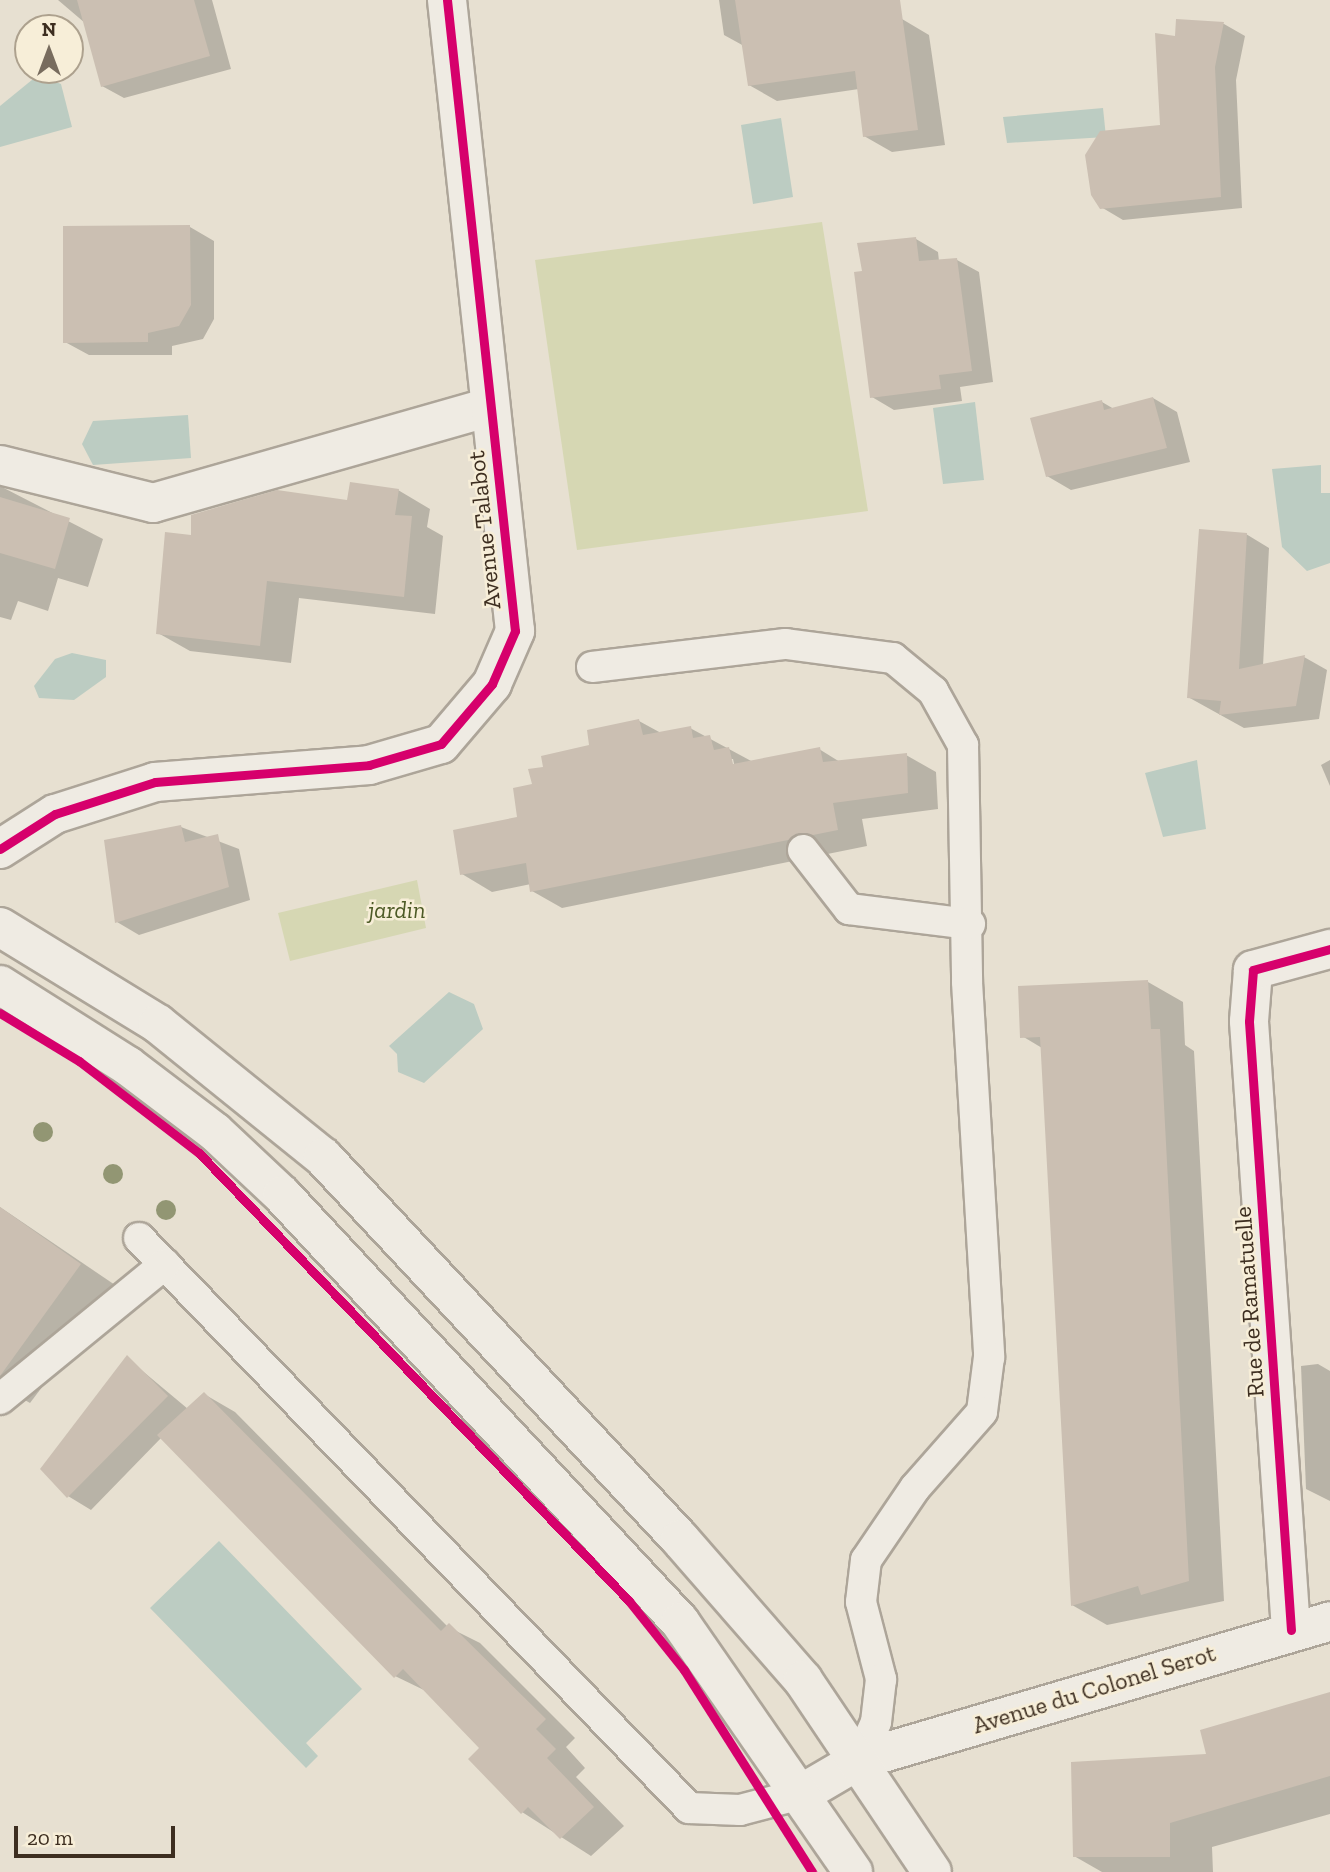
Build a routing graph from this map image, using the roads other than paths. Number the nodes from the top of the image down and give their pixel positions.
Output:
1 (447, 0) edge
2 (491, 407) junction
3 (0, 466) edge
4 (592, 667) dead end
5 (0, 849) edge
6 (803, 849) dead end
7 (970, 924) junction
8 (0, 927) edge
9 (1330, 949) edge
10 (0, 985) edge
11 (139, 1238) dead end
12 (165, 1264) junction
13 (0, 1399) edge
14 (1330, 1620) edge
15 (1291, 1630) junction
16 (859, 1760) junction
17 (801, 1794) junction
18 (853, 1872) edge
19 (932, 1872) edge

1 - 2 street, Avenue Talabot
2 - 3 street
2 - 5 street, Avenue Talabot
4 - 7 lane
6 - 7 lane
7 - 16 lane
8 - 16 street
9 - 15 street, Rue de Ramatuelle
10 - 17 street
11 - 12 lane
12 - 13 lane
12 - 17 lane
14 - 15 street, Avenue du Colonel Serot
15 - 16 street, Avenue du Colonel Serot
16 - 17 street, Avenue du Colonel Serot
16 - 19 street
17 - 18 street

